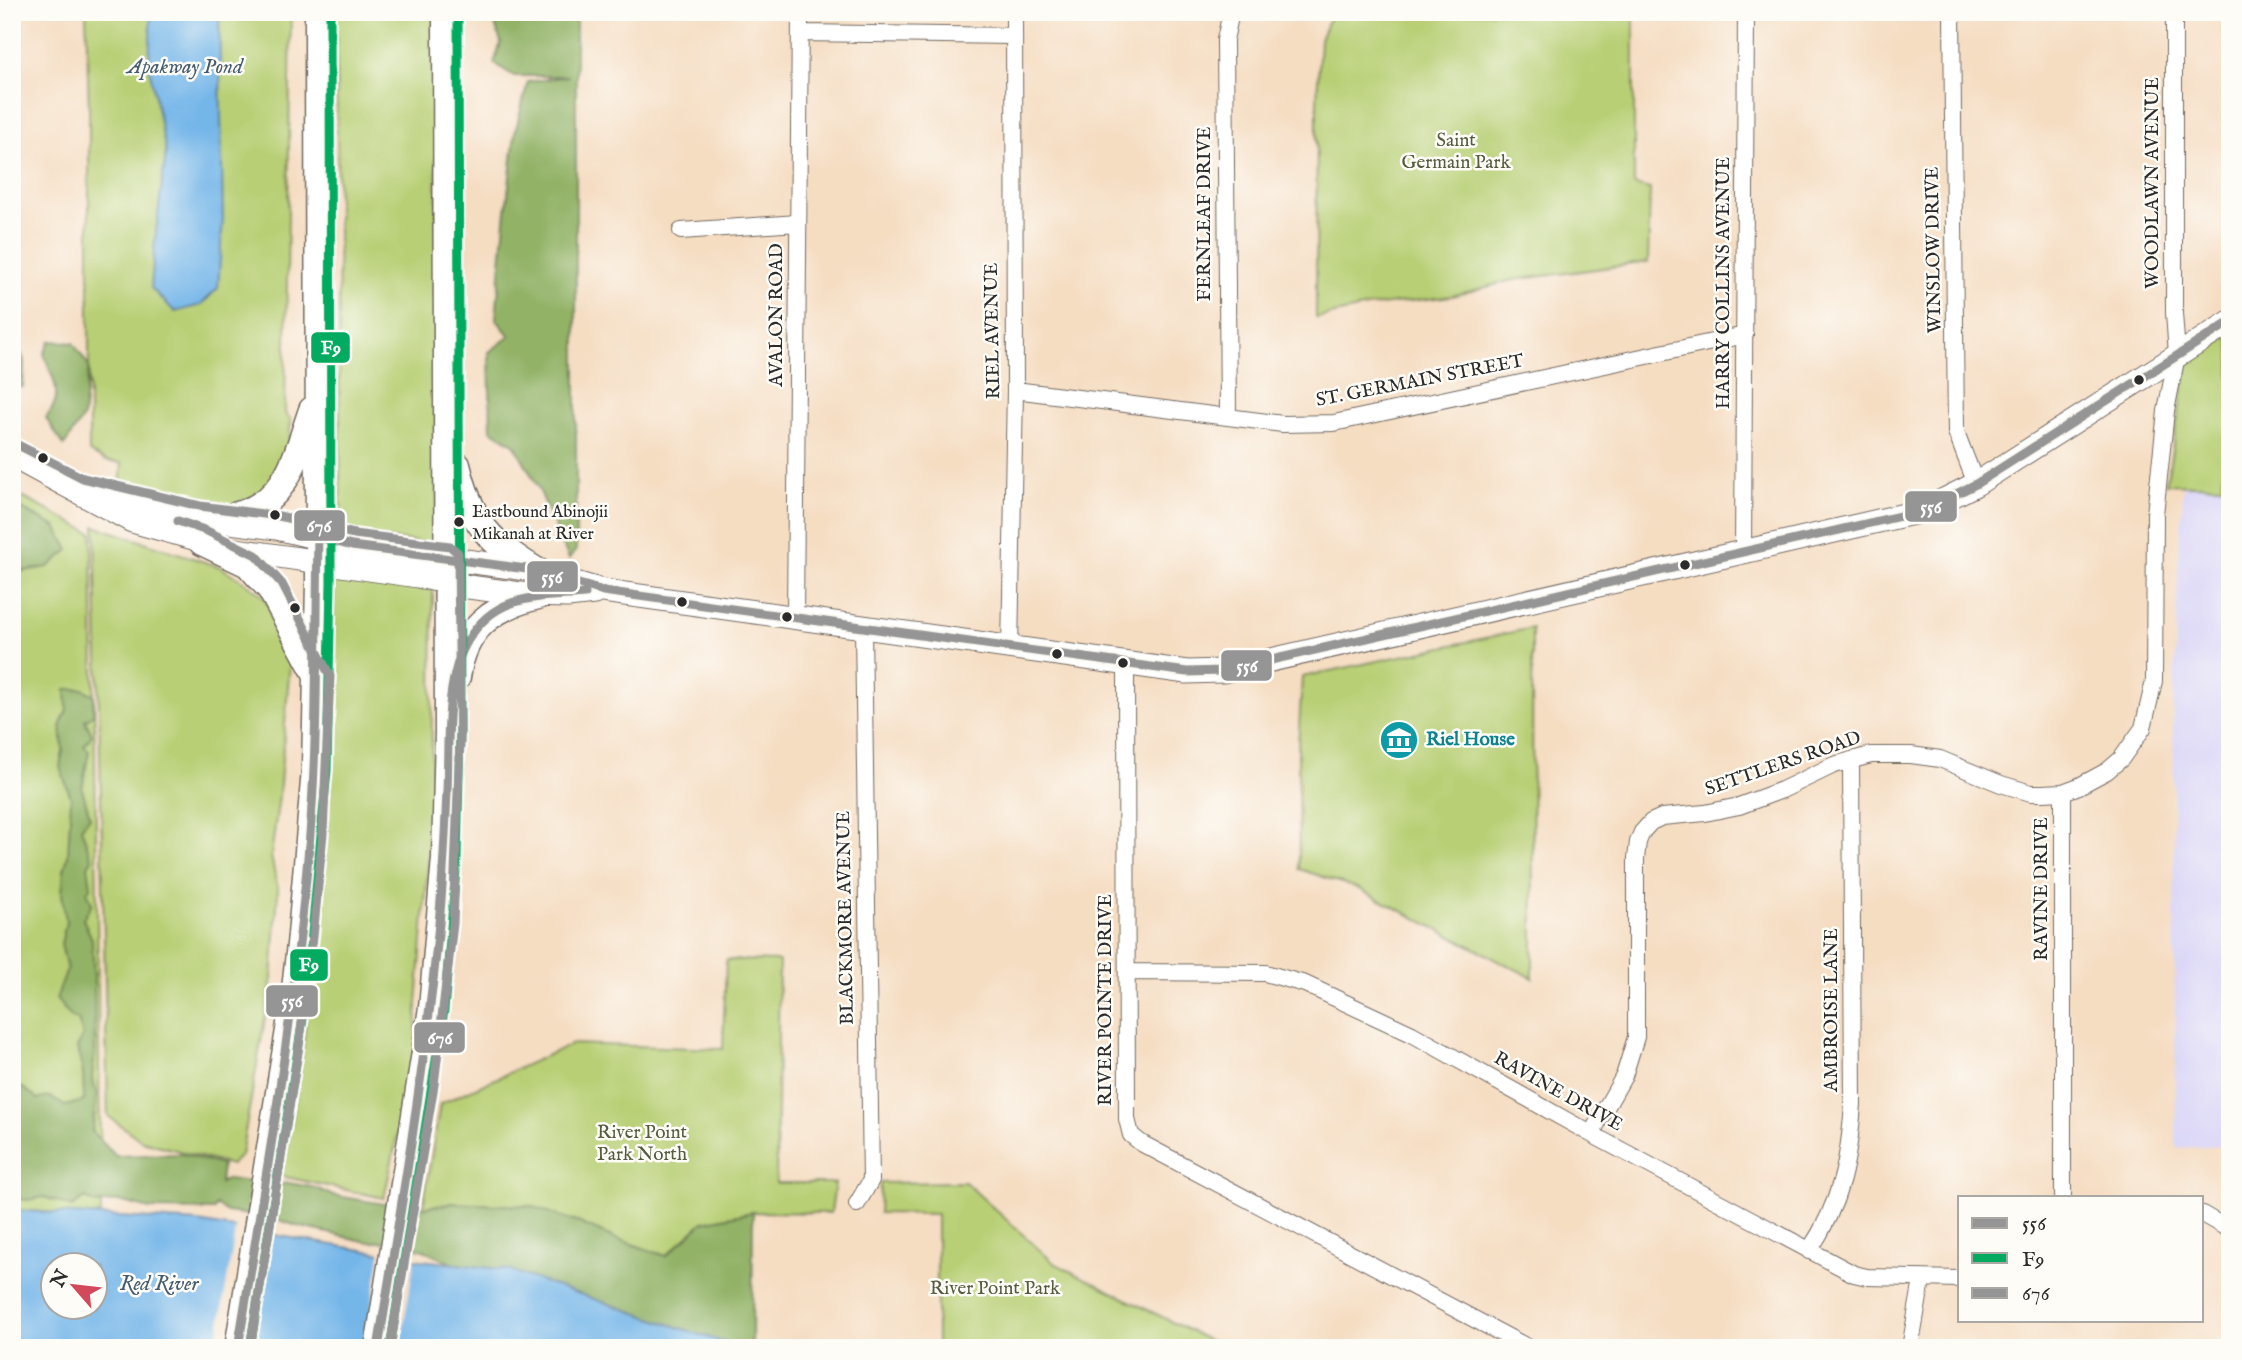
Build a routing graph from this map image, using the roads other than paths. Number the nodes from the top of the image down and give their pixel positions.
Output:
1 (318, 12) edge
2 (446, 12) edge
3 (800, 12) edge
4 (1014, 12) edge
5 (1231, 12) edge
6 (1746, 12) edge
7 (1952, 12) edge
8 (2175, 12) edge
9 (801, 33) junction
10 (1013, 36) junction
11 (799, 223) junction
12 (681, 231) dead end
13 (2230, 322) edge
14 (1745, 335) junction
15 (2177, 355) junction
16 (1015, 390) junction
17 (318, 392) junction
18 (1228, 415) junction
19 (447, 419) junction
20 (12, 456) edge
21 (1976, 484) junction
22 (200, 530) junction
23 (318, 550) junction
24 (1744, 553) junction
25 (447, 570) junction
26 (539, 584) junction
27 (795, 618) junction
28 (863, 628) junction
29 (1010, 649) junction
30 (1126, 665) junction
31 (318, 677) junction
32 (448, 731) junction
33 (1851, 760) junction
34 (2063, 792) junction
35 (1127, 972) junction
36 (1591, 1134) junction
37 (2063, 1196) edge
38 (857, 1204) dead end
39 (2204, 1215) edge
40 (2230, 1230) edge
41 (1809, 1251) junction
42 (1958, 1279) edge
43 (1922, 1280) junction
44 (238, 1348) edge
45 (378, 1348) edge
46 (1529, 1348) edge
47 (1910, 1348) edge

1 - 17 main road
2 - 19 main road
3 - 9 street, AVALON ROAD
4 - 10 street, RIEL AVENUE
5 - 18 street, FERNLEAF DRIVE
6 - 14 street, HARRY COLLINS AVENUE
7 - 21 street, WINSLOW DRIVE
8 - 15 street, WOODLAWN AVENUE
9 - 10 street
9 - 11 street, AVALON ROAD
10 - 16 street, RIEL AVENUE
11 - 12 street
11 - 27 street, AVALON ROAD
13 - 15 street
14 - 18 street, ST. GERMAIN STREET
14 - 24 street, HARRY COLLINS AVENUE
15 - 21 street
15 - 34 street, SETTLERS ROAD
16 - 18 street, ST. GERMAIN STREET
16 - 29 street, RIEL AVENUE
17 - 22 main road
17 - 23 main road
19 - 25 main road
19 - 26 main road
20 - 22 street
21 - 24 street
22 - 23 street
22 - 31 main road
23 - 25 street
23 - 31 main road
24 - 30 street
25 - 26 street
25 - 32 main road
26 - 27 street
26 - 32 main road
27 - 28 street
28 - 29 street
28 - 38 street, BLACKMORE AVENUE
29 - 30 street
30 - 35 street, RIVER POINTE DRIVE
31 - 44 main road
32 - 45 main road
33 - 34 street, SETTLERS ROAD
33 - 36 street, SETTLERS ROAD
33 - 41 street, AMBROISE LANE
34 - 37 street, RAVINE DRIVE
35 - 36 street, RAVINE DRIVE
35 - 46 street, RIVER POINTE DRIVE
36 - 41 street, RAVINE DRIVE
39 - 40 street
41 - 43 street, RAVINE DRIVE
42 - 43 street, RAVINE DRIVE
43 - 47 street

